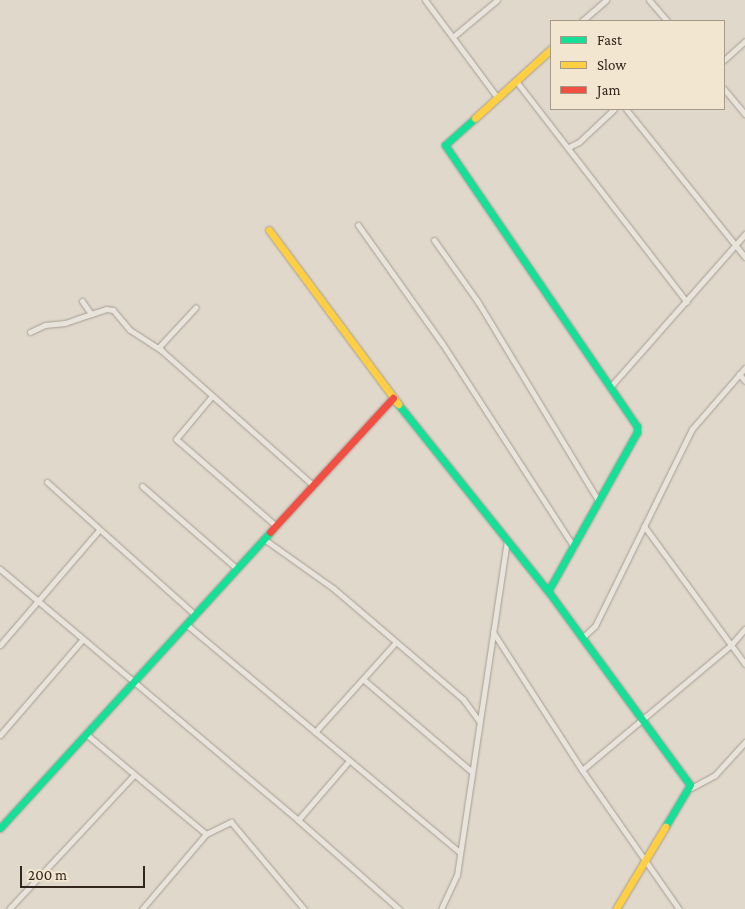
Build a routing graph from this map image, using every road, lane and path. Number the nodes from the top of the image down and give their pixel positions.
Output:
1 (426, 0) edge
2 (497, 0) edge
3 (606, 0) edge
4 (649, 0) edge
5 (583, 20) edge
6 (665, 20) edge
7 (454, 36) junction
8 (745, 41) edge
9 (550, 50) edge
10 (725, 59) edge
11 (516, 81) junction
12 (725, 90) edge
13 (497, 97) junction
14 (613, 110) edge
15 (627, 110) edge
16 (745, 114) edge
17 (568, 147) junction
18 (358, 225) dead end
19 (269, 230) dead end
20 (745, 234) edge
21 (434, 240) dead end
22 (735, 246) junction
23 (745, 257) edge
24 (82, 301) dead end
25 (687, 302) junction
26 (196, 307) dead end
27 (91, 314) junction
28 (30, 332) dead end
29 (162, 351) junction
30 (745, 368) edge
31 (739, 374) junction
32 (745, 381) edge
33 (611, 386) junction
34 (212, 396) junction
35 (393, 398) junction
36 (47, 482) dead end
37 (312, 484) junction
38 (142, 486) dead end
39 (599, 503) junction
40 (275, 524) junction
41 (644, 526) junction
42 (98, 531) junction
43 (264, 539) junction
44 (507, 541) junction
45 (575, 548) junction
46 (236, 568) junction
47 (0, 569) edge
48 (548, 591) junction
49 (38, 600) junction
50 (195, 615) junction
51 (187, 625) junction
52 (745, 629) edge
53 (493, 632) junction
54 (583, 637) junction
55 (83, 639) junction
56 (396, 642) junction
57 (0, 645) edge
58 (730, 646) junction
59 (745, 664) edge
60 (364, 680) junction
61 (133, 681) junction
62 (643, 719) junction
63 (479, 721) junction
64 (315, 732) junction
65 (86, 734) junction
66 (0, 735) edge
67 (745, 742) edge
68 (350, 762) junction
69 (582, 770) junction
70 (472, 771) junction
71 (134, 775) junction
72 (691, 788) junction
73 (298, 820) junction
74 (0, 828) edge
75 (206, 834) junction
76 (459, 852) junction
77 (644, 858) junction
78 (9, 909) edge
79 (142, 909) edge
80 (304, 909) edge
81 (399, 909) edge
82 (442, 909) edge
83 (616, 909) edge
84 (679, 909) edge

1 - 7 street
2 - 7 street
3 - 5 street
4 - 6 street
7 - 13 street
8 - 10 street
9 - 11 street
11 - 13 street
11 - 17 street
12 - 16 street
13 - 33 street
14 - 17 street
15 - 22 street
17 - 25 street
18 - 45 street
19 - 35 street
20 - 22 street
21 - 39 street
22 - 23 street
22 - 25 street
24 - 27 street
25 - 33 street
26 - 29 street
27 - 28 street
27 - 29 street
29 - 34 street
30 - 31 street
31 - 32 street
31 - 41 street
33 - 39 street
34 - 37 street
34 - 40 street
35 - 37 street
35 - 44 street
36 - 42 street
37 - 40 street
38 - 46 street
39 - 45 street
40 - 43 street
41 - 54 street
41 - 58 street
42 - 49 street
42 - 50 street
43 - 46 street
43 - 56 street
44 - 48 street
44 - 53 street
45 - 48 street
46 - 50 street
47 - 49 street
48 - 54 street
49 - 55 street
49 - 57 street
50 - 51 street
51 - 61 street
51 - 64 street
52 - 58 street
53 - 63 street
53 - 69 street
54 - 62 street
55 - 61 street
55 - 66 street
56 - 60 street
56 - 63 street
58 - 59 street
58 - 62 street
60 - 64 street
60 - 70 street
61 - 65 street
61 - 73 street
62 - 69 street
62 - 72 street
63 - 70 street
64 - 68 street
65 - 71 street
65 - 74 street
67 - 72 street
68 - 73 street
68 - 76 street
69 - 77 street
70 - 76 street
71 - 75 street
71 - 78 street
72 - 77 street
73 - 81 street
75 - 79 street
75 - 80 street
76 - 82 street
77 - 83 street
77 - 84 street

